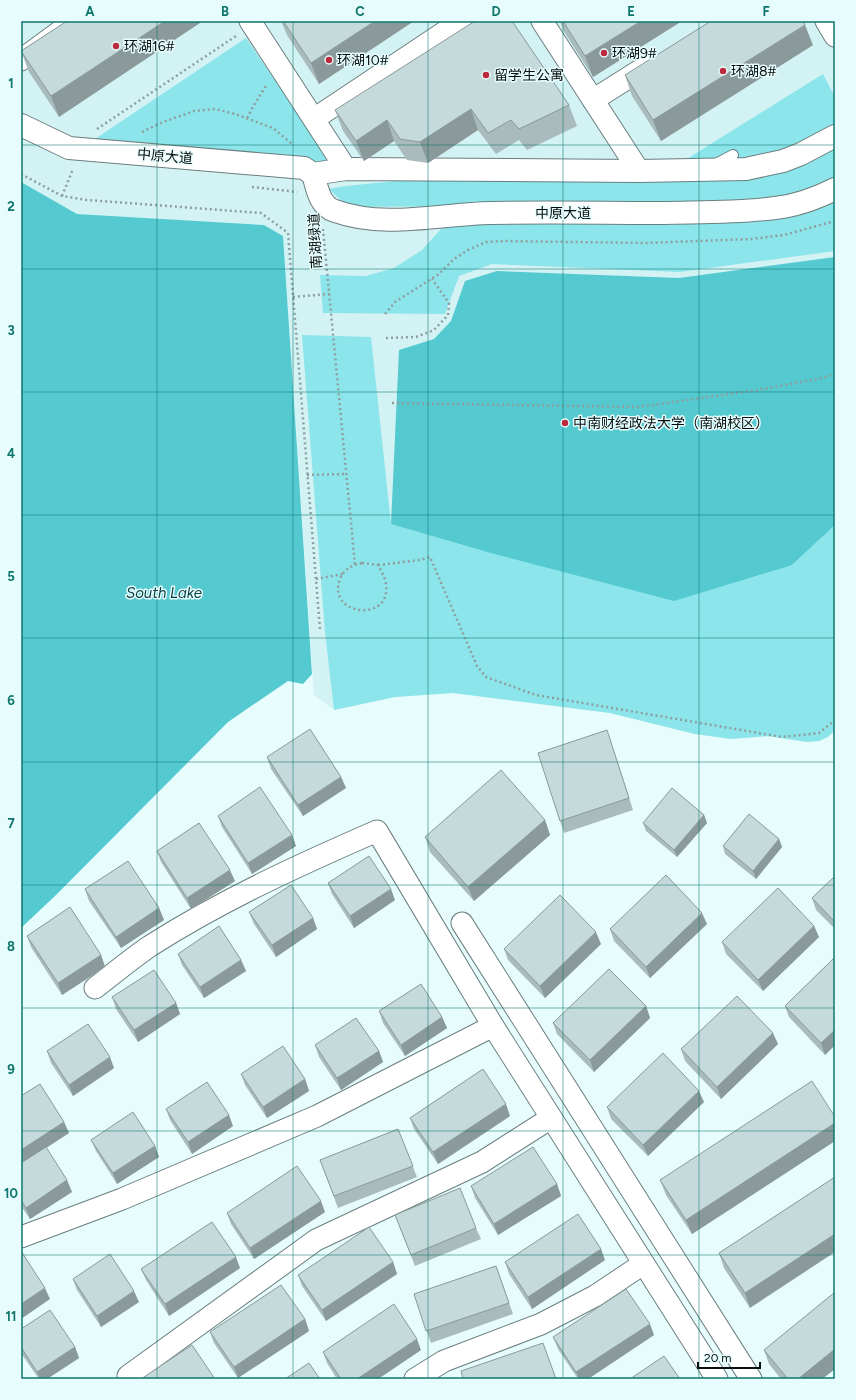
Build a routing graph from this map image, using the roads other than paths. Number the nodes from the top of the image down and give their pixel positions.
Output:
1 (74, 21) edge
2 (461, 21) edge
3 (542, 21) edge
4 (826, 21) edge
5 (254, 22) edge
6 (835, 36) edge
7 (666, 54) edge
8 (21, 60) edge
9 (593, 100) junction
10 (314, 119) junction
11 (21, 125) edge
12 (835, 136) edge
13 (733, 155) dead end
14 (346, 169) junction
15 (706, 170) junction
16 (309, 171) junction
17 (639, 171) junction
18 (835, 189) edge
19 (462, 924) dead end
20 (95, 988) dead end
21 (493, 1026) junction
22 (551, 1118) junction
23 (21, 1238) edge
24 (643, 1264) junction
25 (128, 1376) dead end
26 (415, 1379) edge
27 (717, 1379) edge
28 (751, 1379) edge

1 - 8 street
2 - 10 street
3 - 9 street
4 - 6 street
5 - 10 street
7 - 9 street
9 - 17 street
10 - 14 street
11 - 16 main road, 中原大道
12 - 15 main road, 中原大道
13 - 15 lane
14 - 16 main road, 中原大道
14 - 17 main road, 中原大道
15 - 17 main road, 中原大道
16 - 18 main road, 中原大道
19 - 28 street
20 - 21 street
21 - 22 street
21 - 23 street
22 - 24 street
22 - 25 street
24 - 26 street
24 - 27 street

